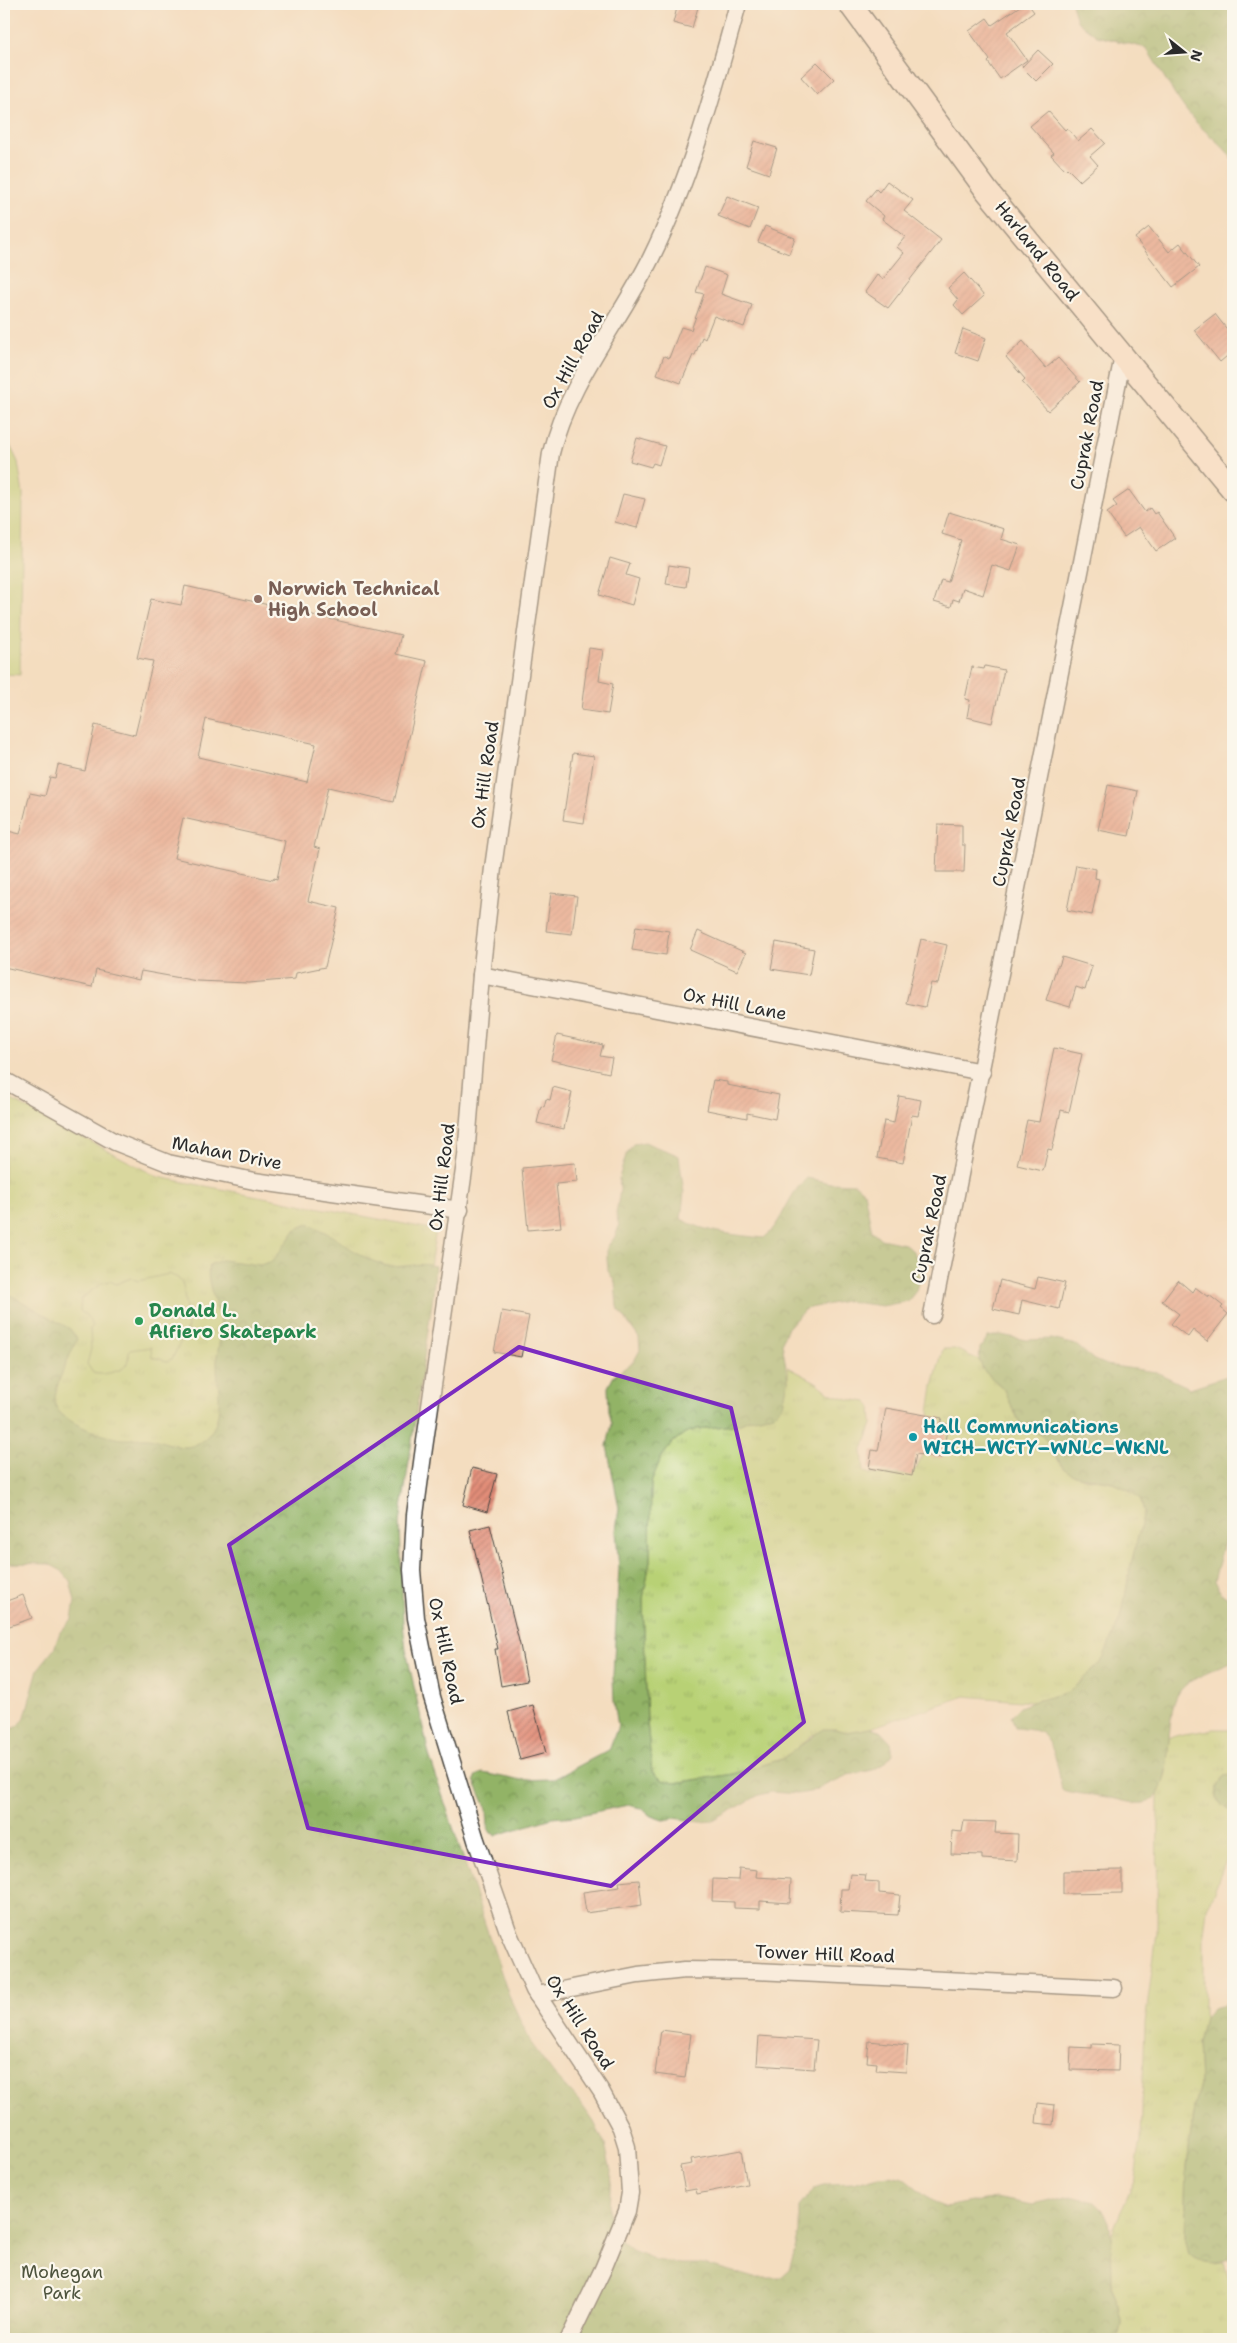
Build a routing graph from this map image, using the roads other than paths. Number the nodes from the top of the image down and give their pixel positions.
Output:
1 (738, 4) edge
2 (850, 4) edge
3 (1123, 356) junction
4 (1233, 490) edge
5 (481, 975) junction
6 (982, 1072) junction
7 (4, 1080) edge
8 (460, 1210) junction
9 (932, 1316) dead end
10 (1114, 1988) dead end
11 (537, 1994) junction
12 (569, 2339) edge

1 - 5 street, Ox Hill Road
2 - 3 main road, Harland Road
3 - 4 main road, Harland Road
3 - 6 street, Cuprak Road
5 - 6 street, Ox Hill Lane
5 - 8 street, Ox Hill Road
6 - 9 street, Cuprak Road
7 - 8 street, Mahan Drive
8 - 11 street, Ox Hill Road
10 - 11 street, Tower Hill Road
11 - 12 street, Ox Hill Road

